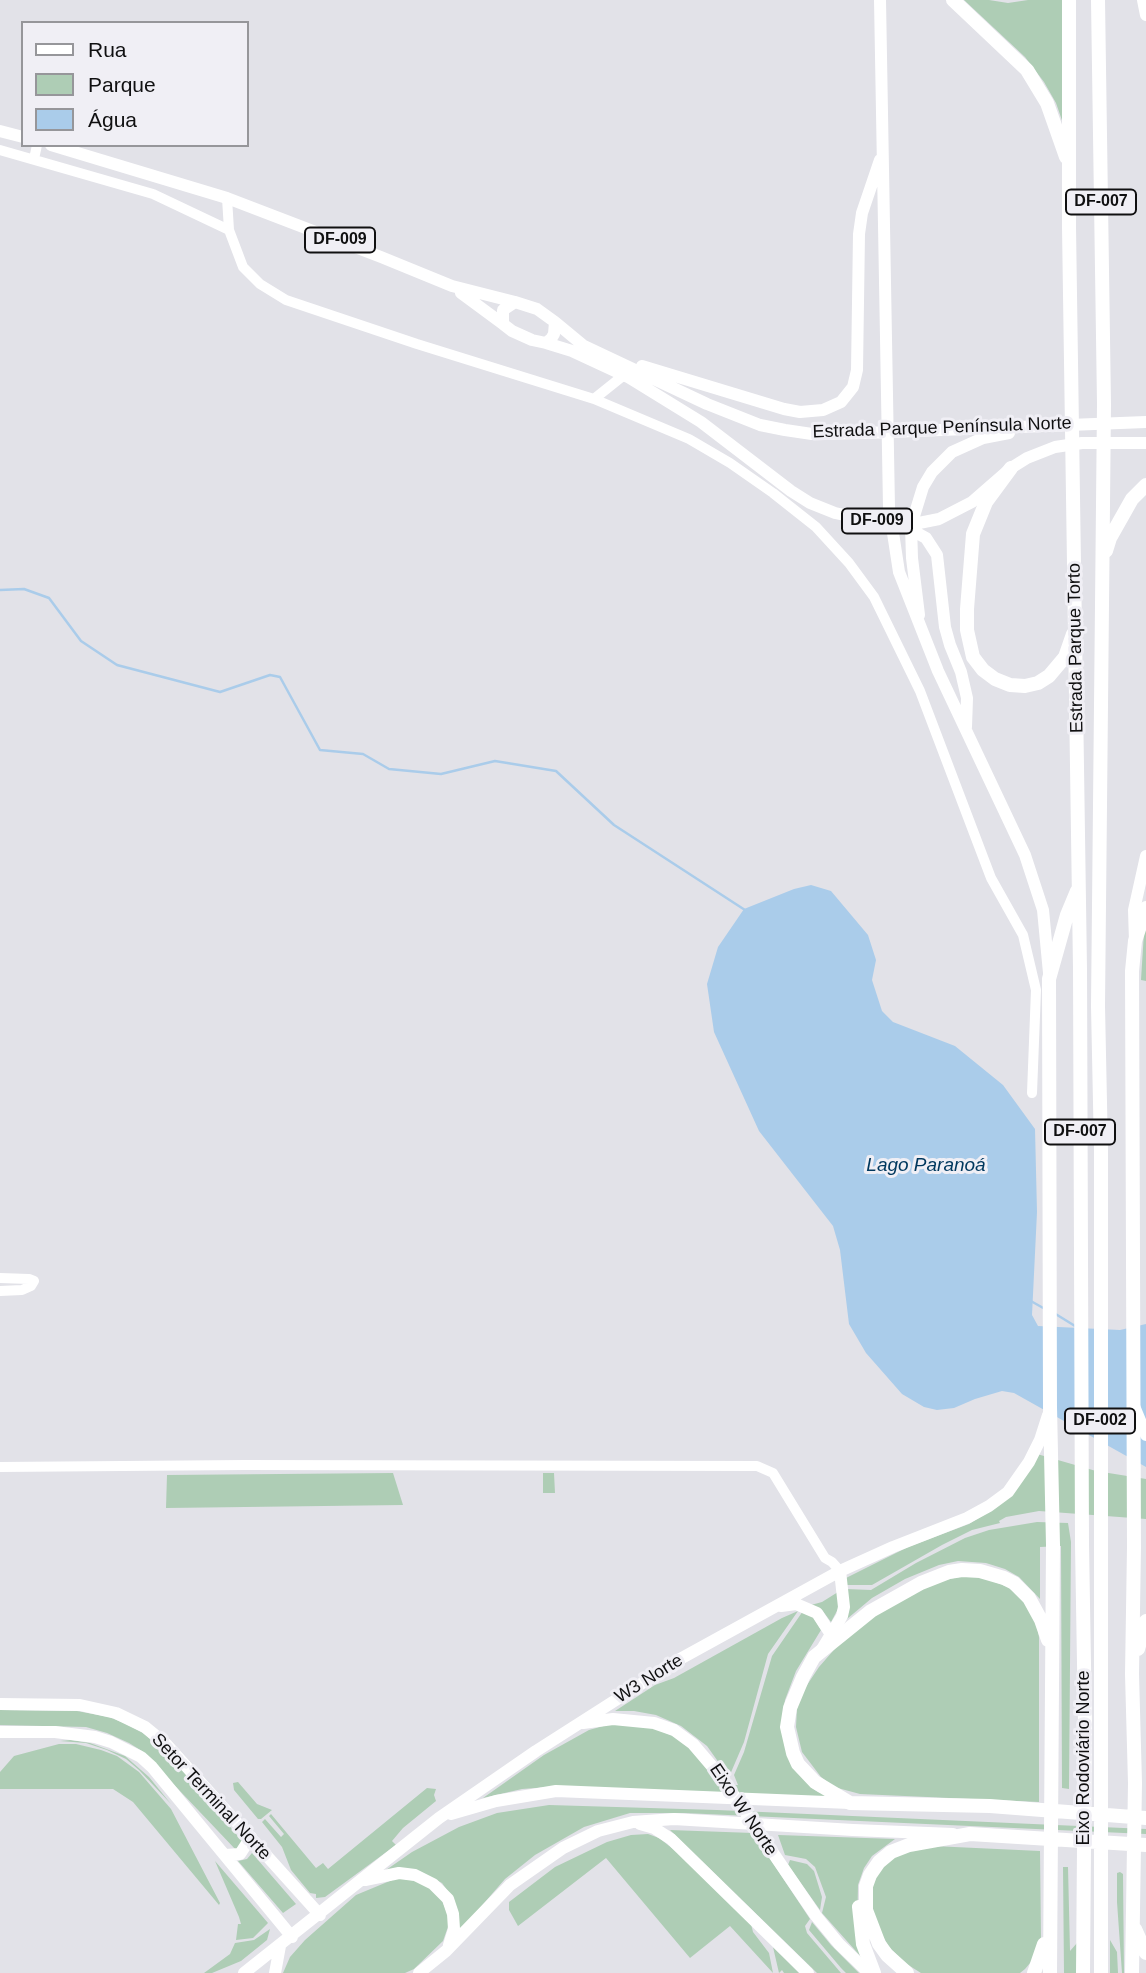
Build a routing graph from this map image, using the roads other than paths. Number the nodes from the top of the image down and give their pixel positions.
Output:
1 (880, 0) edge
2 (953, 0) edge
3 (1069, 0) edge
4 (1098, 0) edge
5 (1143, 0) edge
6 (1146, 15) edge
7 (0, 131) edge
8 (21, 136) edge
9 (37, 147) edge
10 (58, 147) edge
11 (0, 150) edge
12 (882, 153) junction
13 (34, 159) junction
14 (1069, 165) junction
15 (227, 198) junction
16 (229, 230) junction
17 (452, 286) junction
18 (515, 302) junction
19 (555, 322) junction
20 (503, 324) junction
21 (546, 343) junction
22 (614, 359) junction
23 (624, 375) junction
24 (594, 399) junction
25 (1146, 422) edge
26 (1054, 425) junction
27 (1146, 443) edge
28 (1011, 468) junction
29 (1146, 485) edge
30 (810, 503) junction
31 (816, 527) junction
32 (894, 530) junction
33 (1101, 565) junction
34 (1076, 623) junction
35 (920, 629) junction
36 (965, 727) junction
37 (1146, 856) edge
38 (1079, 887) junction
39 (1146, 908) edge
40 (1135, 941) junction
41 (1049, 979) junction
42 (1032, 1093) dead end
43 (0, 1278) edge
44 (0, 1291) edge
45 (1080, 1296) joint
46 (1100, 1296) joint
47 (1134, 1405) junction
48 (1050, 1407) junction
49 (1146, 1435) edge
50 (0, 1467) edge
51 (825, 1558) junction
52 (840, 1571) junction
53 (826, 1579) junction
54 (775, 1608) junction
55 (1146, 1620) edge
56 (830, 1633) junction
57 (822, 1649) junction
58 (1051, 1651) junction
59 (1132, 1674) junction
60 (0, 1704) edge
61 (577, 1724) junction
62 (0, 1732) edge
63 (850, 1803) junction
64 (440, 1818) junction
65 (1146, 1818) edge
66 (633, 1822) junction
67 (970, 1834) junction
68 (251, 1838) junction
69 (1146, 1845) edge
70 (226, 1855) junction
71 (361, 1880) junction
72 (866, 1886) junction
73 (320, 1915) junction
74 (1049, 1922) junction
75 (1134, 1927) junction
76 (292, 1937) junction
77 (280, 1946) junction
78 (446, 1951) junction
79 (1146, 1953) edge
80 (244, 1973) edge
81 (275, 1973) edge
82 (419, 1973) edge
83 (808, 1973) edge
84 (871, 1973) edge
85 (907, 1973) edge
86 (1034, 1973) edge
87 (1050, 1973) edge
88 (1083, 1973) edge
89 (1101, 1973) edge
90 (1132, 1973) edge

1 - 12 main road
2 - 14 highway
3 - 14 highway, Estrada Parque Torto / DF-007
4 - 33 highway, Estrada Parque Torto / DF-007
5 - 6 main road
7 - 8 main road
9 - 13 street
10 - 15 main road, DF-009
11 - 13 street
12 - 22 main road
12 - 32 main road
13 - 16 street
14 - 34 highway, Estrada Parque Torto / DF-007
15 - 16 street
15 - 17 main road, DF-009
16 - 24 street
17 - 18 main road, DF-009
17 - 20 main road, DF-009
18 - 19 main road, DF-009
18 - 20 main road
19 - 21 main road
19 - 22 main road, Estrada Parque Península Norte / DF-009
20 - 21 main road, DF-009
21 - 23 main road, Estrada Parque Península Norte / DF-009
22 - 26 main road, Estrada Parque Península Norte / DF-009
23 - 24 street
23 - 30 main road, Estrada Parque Península Norte / DF-009
24 - 31 street
25 - 26 main road, Estrada Parque Península Norte / DF-009
26 - 35 main road
27 - 28 main road, Estrada Parque Península Norte / DF-009
28 - 32 main road, Estrada Parque Península Norte / DF-009
28 - 34 highway
29 - 33 highway
30 - 31 street
30 - 32 main road, Estrada Parque Península Norte / DF-009
31 - 42 street
32 - 35 main road
32 - 36 main road
33 - 46 highway, Estrada Parque Torto / DF-007
34 - 38 highway, Estrada Parque Torto / DF-007
35 - 36 main road
36 - 41 main road
37 - 40 main road
38 - 41 highway
38 - 45 highway, Estrada Parque Torto / DF-007
39 - 40 highway
40 - 47 highway
41 - 48 highway
43 - 44 street
45 - 88 highway, Eixo Rodoviário Norte / DF-002
46 - 89 highway, Eixo Rodoviário Norte / DF-002
47 - 49 main road
47 - 59 highway
48 - 52 main road, W3 Norte
48 - 58 highway
50 - 51 street
51 - 52 street
51 - 53 street
52 - 53 main road, W3 Norte
52 - 56 main road
53 - 54 main road, W3 Norte
54 - 56 main road
54 - 61 main road, W3 Norte
55 - 59 highway
56 - 57 main road
57 - 58 highway
57 - 63 highway
58 - 74 highway
59 - 75 highway
60 - 68 main road, Setor Terminal Norte
61 - 64 main road, W3 Norte
61 - 84 main road, Eixo W Norte
62 - 70 main road, Setor Terminal Norte
63 - 64 main road
63 - 65 highway
64 - 71 main road, W3 Norte
66 - 67 main road
66 - 78 main road
66 - 83 main road
67 - 69 highway
67 - 72 highway
68 - 70 main road
68 - 73 main road, Setor Terminal Norte
70 - 76 main road, Setor Terminal Norte
71 - 73 main road, W3 Norte
71 - 78 main road
72 - 84 highway
72 - 85 highway
73 - 76 main road, W3 Norte
74 - 86 highway
74 - 87 highway
75 - 79 highway
75 - 90 highway
76 - 77 main road, W3 Norte
77 - 80 main road, W3 Norte
77 - 81 main road
78 - 82 main road

